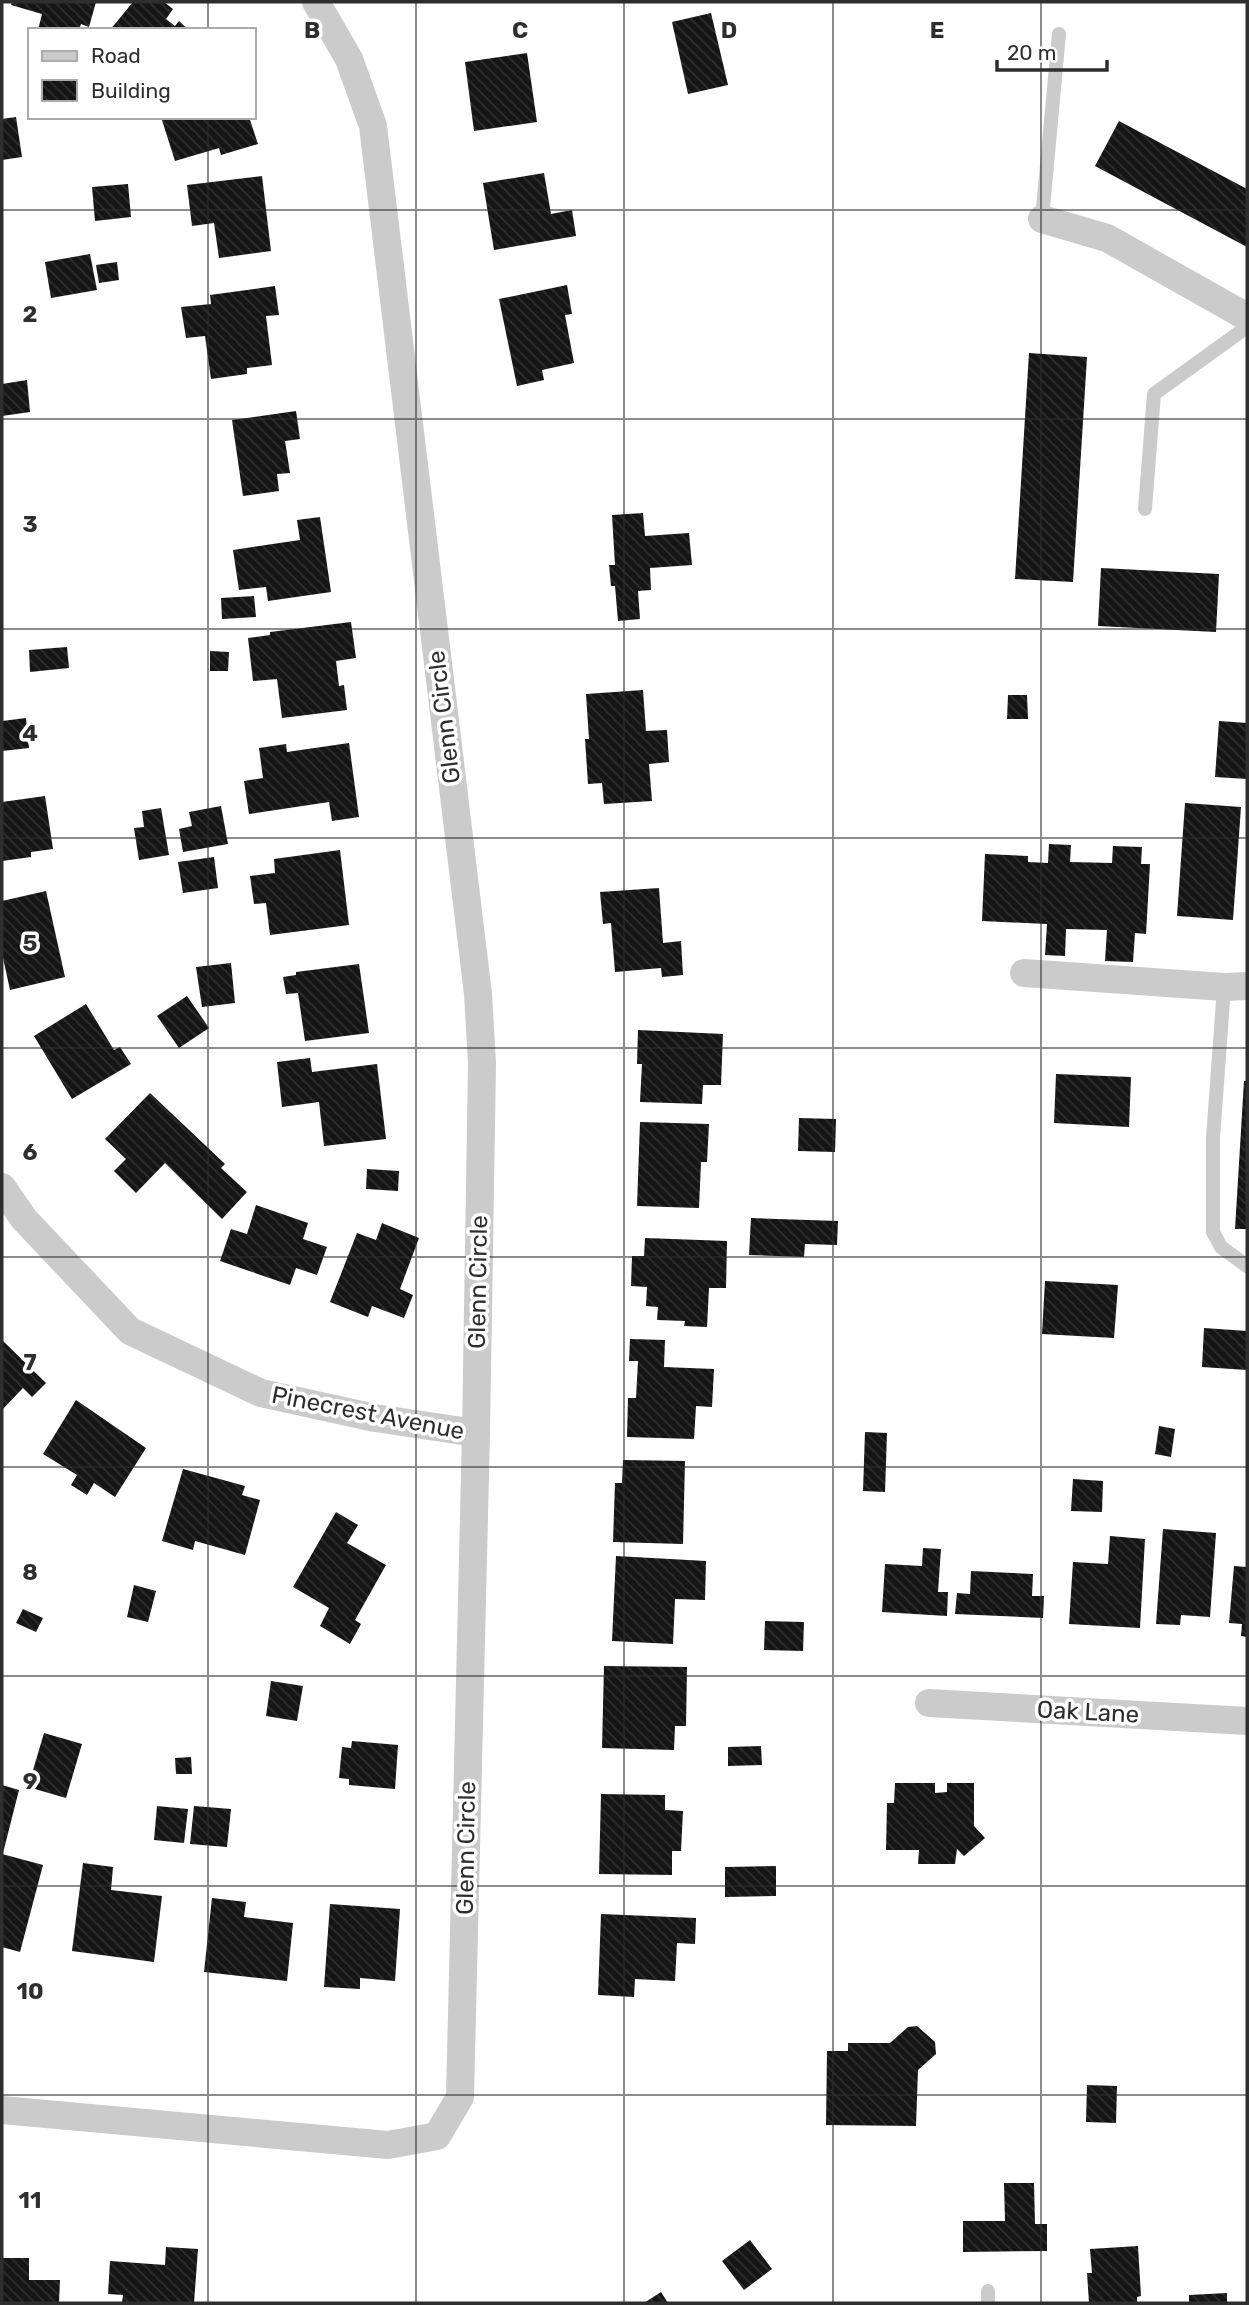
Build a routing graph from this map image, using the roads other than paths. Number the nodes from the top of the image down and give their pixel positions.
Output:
1 (316, 2) edge
2 (1059, 34) dead end
3 (1042, 219) joint
4 (1247, 317) edge
5 (1247, 327) edge
6 (1145, 509) dead end
7 (1024, 973) dead end
8 (1236, 986) edge
9 (2, 1188) edge
10 (1247, 1266) edge
11 (476, 1433) junction
12 (929, 1703) dead end
13 (1247, 1721) edge
14 (2, 2110) edge

1 - 11 street, Glenn Circle
2 - 3 lane
3 - 4 street
5 - 6 lane
7 - 8 street
8 - 10 lane
9 - 11 street, Pinecrest Avenue
11 - 14 street, Glenn Circle
12 - 13 street, Oak Lane

